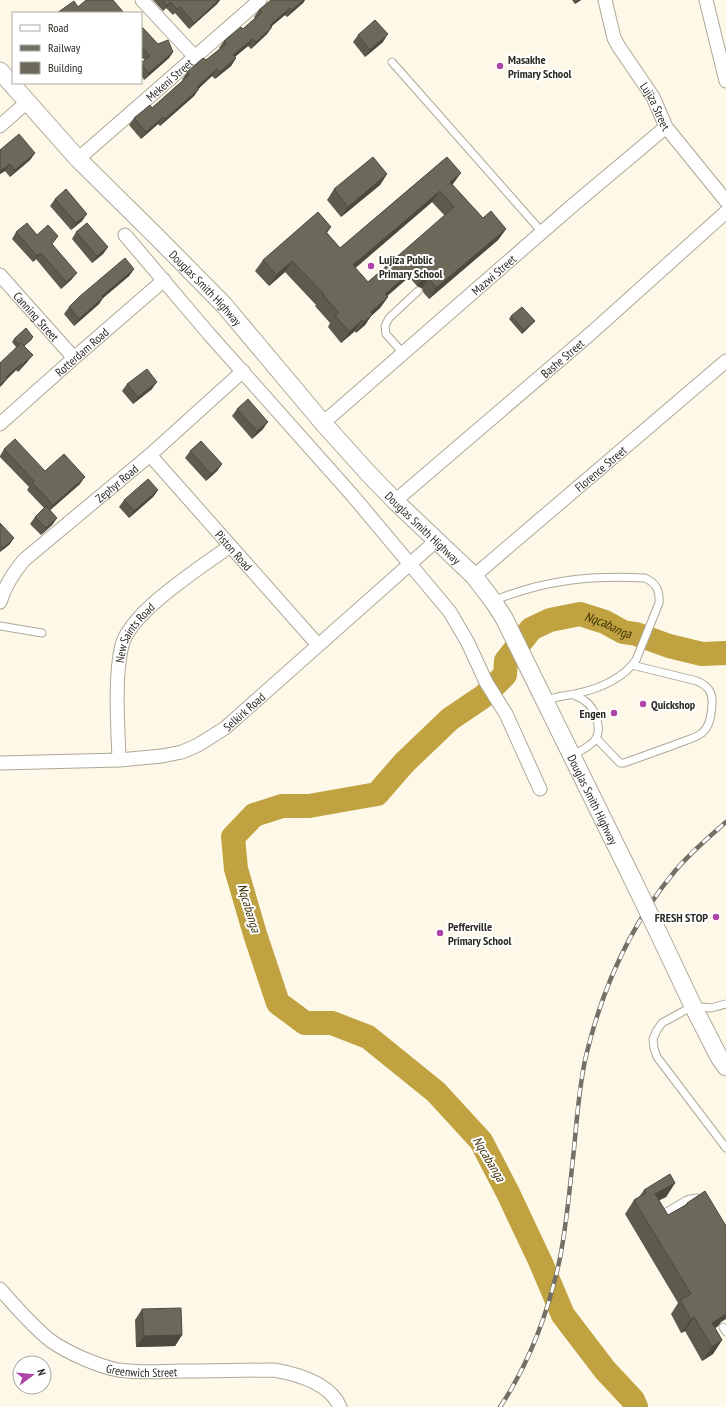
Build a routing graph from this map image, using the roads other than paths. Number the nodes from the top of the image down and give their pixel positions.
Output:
1 (142, 0) edge
2 (260, 0) edge
3 (605, 0) edge
4 (706, 0) edge
5 (194, 57) junction
6 (392, 62) dead end
7 (0, 72) edge
8 (726, 81) edge
9 (27, 102) junction
10 (0, 126) edge
11 (666, 127) junction
12 (78, 160) junction
13 (726, 201) edge
14 (726, 212) edge
15 (542, 232) junction
16 (125, 235) dead end
17 (164, 280) junction
18 (3, 283) edge
19 (418, 291) dead end
20 (403, 353) junction
21 (74, 358) junction
22 (726, 361) edge
23 (242, 371) junction
24 (323, 423) junction
25 (0, 424) edge
26 (150, 455) junction
27 (395, 501) junction
28 (436, 540) junction
29 (230, 546) junction
30 (410, 563) junction
31 (474, 576) junction
32 (493, 601) junction
33 (0, 602) edge
34 (0, 626) edge
35 (42, 633) dead end
36 (318, 645) junction
37 (634, 663) junction
38 (574, 695) junction
39 (545, 700) junction
40 (596, 738) junction
41 (572, 756) junction
42 (119, 760) junction
43 (0, 763) edge
44 (540, 789) dead end
45 (726, 1004) edge
46 (693, 1006) junction
47 (726, 1067) edge
48 (726, 1148) edge
49 (706, 1208) edge
50 (663, 1214) edge
51 (0, 1289) edge
52 (340, 1407) edge

1 - 5 street
2 - 5 street, Mekeni Street
3 - 11 street, Lujiza Street
4 - 8 street
5 - 12 street, Mekeni Street
6 - 15 lane
7 - 9 street, Douglas Smith Highway
9 - 10 street
9 - 12 street, Douglas Smith Highway
11 - 13 street, Lujiza Street
11 - 15 street, Mazwi Street
12 - 24 street, Douglas Smith Highway
14 - 27 street, Bashe Street
15 - 20 street, Mazwi Street
16 - 17 street
17 - 21 street, Rotterdam Road
17 - 23 street
18 - 21 street, Canning Street
19 - 20 lane
20 - 24 street, Mazwi Street
21 - 25 street, Rotterdam Road
22 - 31 street, Florence Street
23 - 26 street, Zephyr Road
23 - 30 street
24 - 27 street, Douglas Smith Highway
26 - 29 street, Piston Road
26 - 33 street, Zephyr Road
27 - 28 street, Douglas Smith Highway
28 - 30 street, Selkirk Road
28 - 31 street, Douglas Smith Highway
29 - 36 street, Piston Road
29 - 42 street, New Saints Road
30 - 36 street, Selkirk Road
30 - 44 street
31 - 32 street, Douglas Smith Highway
32 - 37 lane
32 - 39 street, Douglas Smith Highway
34 - 35 lane
36 - 42 street, Selkirk Road
37 - 38 lane
37 - 40 lane
38 - 39 lane
38 - 40 lane
39 - 41 street, Douglas Smith Highway
40 - 41 lane
41 - 46 street, Douglas Smith Highway, bridge
42 - 43 street, Selkirk Road
45 - 46 lane
46 - 47 street, Douglas Smith Highway
46 - 48 lane
49 - 50 lane
51 - 52 street, Greenwich Street

